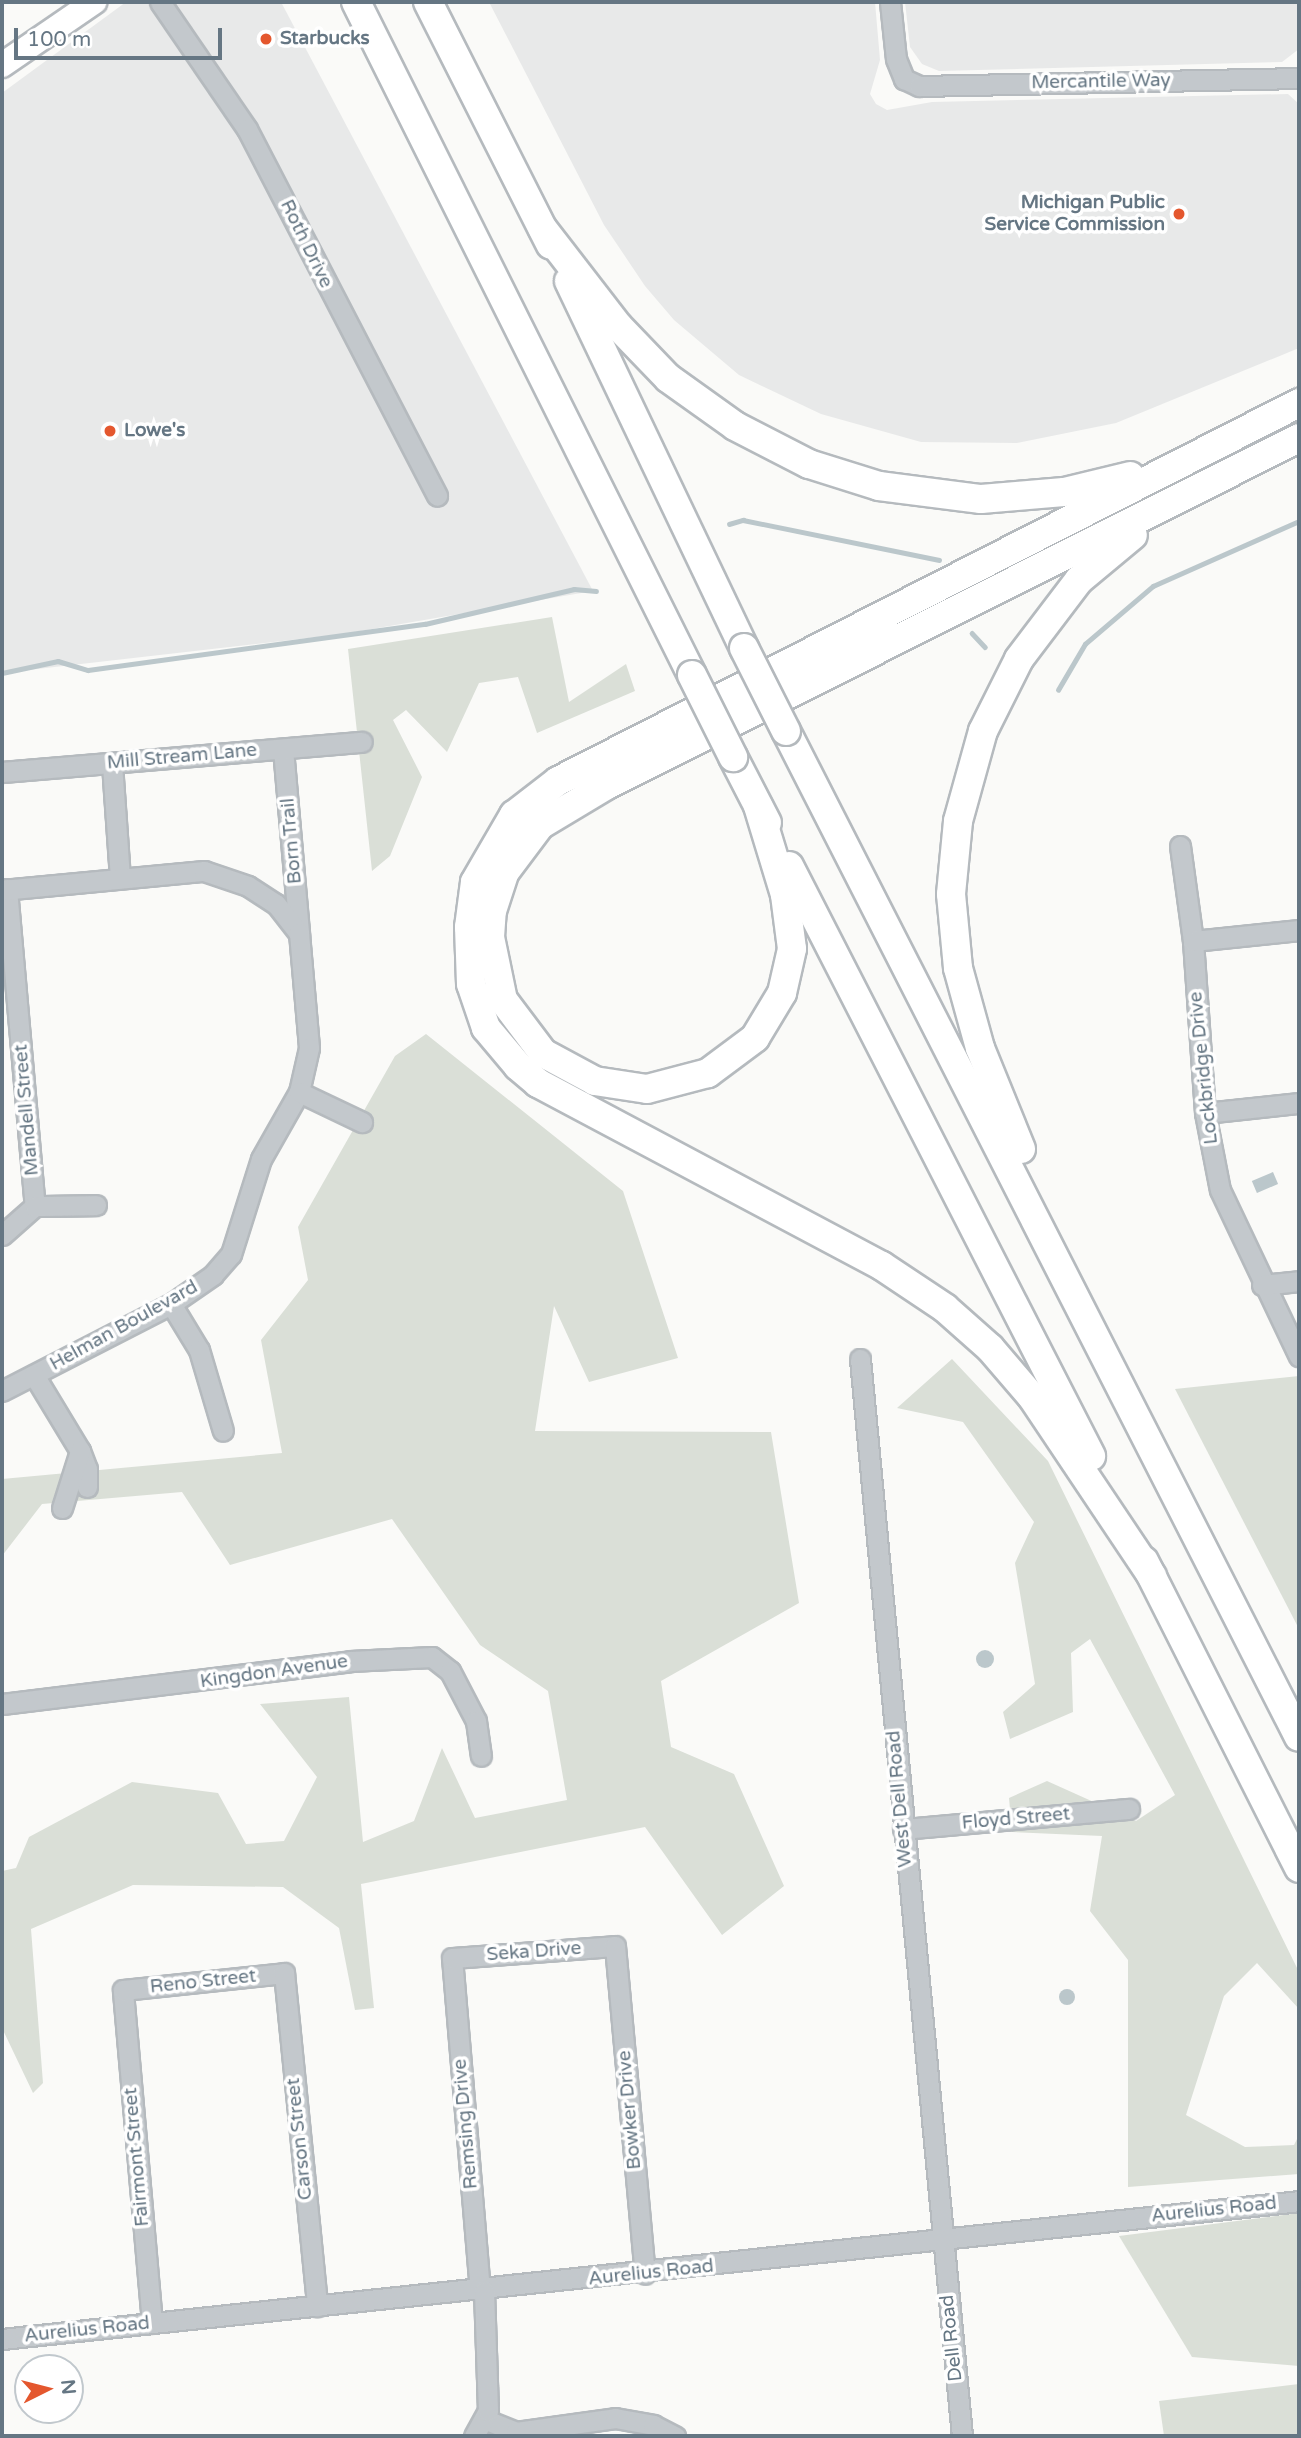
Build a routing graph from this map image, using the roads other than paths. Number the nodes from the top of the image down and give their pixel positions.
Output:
1 (160, 2) edge
2 (356, 2) edge
3 (428, 2) edge
4 (890, 2) edge
5 (78, 6) edge
6 (2, 65) edge
7 (1299, 78) edge
8 (543, 229) junction
9 (1299, 403) edge
10 (1250, 428) junction
11 (1299, 438) edge
12 (1239, 468) junction
13 (437, 496) dead end
14 (362, 742) dead end
15 (283, 749) junction
16 (112, 764) junction
17 (2, 772) edge
18 (758, 806) junction
19 (1180, 846) dead end
20 (121, 877) junction
21 (4, 889) edge
22 (1299, 930) edge
23 (299, 933) junction
24 (1193, 941) junction
25 (299, 1092) junction
26 (1299, 1103) edge
27 (1205, 1113) junction
28 (362, 1122) dead end
29 (96, 1205) dead end
30 (35, 1206) junction
31 (2, 1235) edge
32 (1299, 1281) edge
33 (1262, 1285) junction
34 (171, 1304) junction
35 (1299, 1356) edge
36 (860, 1359) dead end
37 (34, 1375) junction
38 (2, 1391) edge
39 (1143, 1427) junction
40 (223, 1431) dead end
41 (79, 1451) junction
42 (87, 1487) dead end
43 (62, 1508) dead end
44 (1152, 1576) junction
45 (2, 1704) edge
46 (1299, 1737) edge
47 (481, 1756) dead end
48 (1129, 1809) dead end
49 (903, 1829) junction
50 (1299, 1868) edge
51 (615, 1947) joint
52 (452, 1958) joint
53 (284, 1973) joint
54 (122, 1990) joint
55 (1299, 2201) edge
56 (943, 2239) junction
57 (645, 2274) junction
58 (482, 2291) junction
59 (317, 2305) junction
60 (152, 2323) junction
61 (2, 2339) edge
62 (479, 2428) edge
63 (675, 2436) edge
64 (962, 2436) edge

1 - 13 street, Roth Drive
2 - 18 highway, bridge
3 - 8 highway
4 - 7 street, Mercantile Way
5 - 6 main road
8 - 10 highway
8 - 39 highway, bridge
9 - 10 highway
10 - 44 highway
11 - 12 highway
12 - 18 highway
12 - 39 highway
14 - 15 street, Mill Stream Lane
15 - 16 street, Mill Stream Lane
15 - 23 street, Born Trail
16 - 17 street, Mill Stream Lane
16 - 20 street
18 - 44 highway
19 - 24 street, Lockbridge Drive
20 - 21 street
20 - 23 street
21 - 30 street, Mandell Street
22 - 24 street
23 - 25 street, Born Trail
24 - 27 street, Lockbridge Drive
25 - 28 street
25 - 34 street, Helman Boulevard
26 - 27 street
27 - 33 street, Lockbridge Drive
29 - 30 street
30 - 31 street
32 - 33 street
33 - 35 street, Lockbridge Drive
34 - 37 street, Helman Boulevard
34 - 40 street
36 - 49 street, West Dell Road
37 - 38 street, Helman Boulevard
37 - 41 street
39 - 46 highway
41 - 42 street
41 - 43 street
44 - 50 highway
45 - 47 street, Kingdon Avenue
48 - 49 street, Floyd Street
49 - 56 street, West Dell Road
51 - 52 street, Seka Drive
51 - 57 street, Bowker Drive
52 - 58 street, Remsing Drive
53 - 54 street, Reno Street
53 - 59 street, Carson Street
54 - 60 street, Fairmont Street
55 - 56 street, Aurelius Road
56 - 57 street, Aurelius Road
56 - 64 street, Dell Road
57 - 58 street, Aurelius Road
58 - 59 street, Aurelius Road
58 - 62 street, Remsing Drive
59 - 60 street, Aurelius Road
60 - 61 street, Aurelius Road
62 - 63 street

